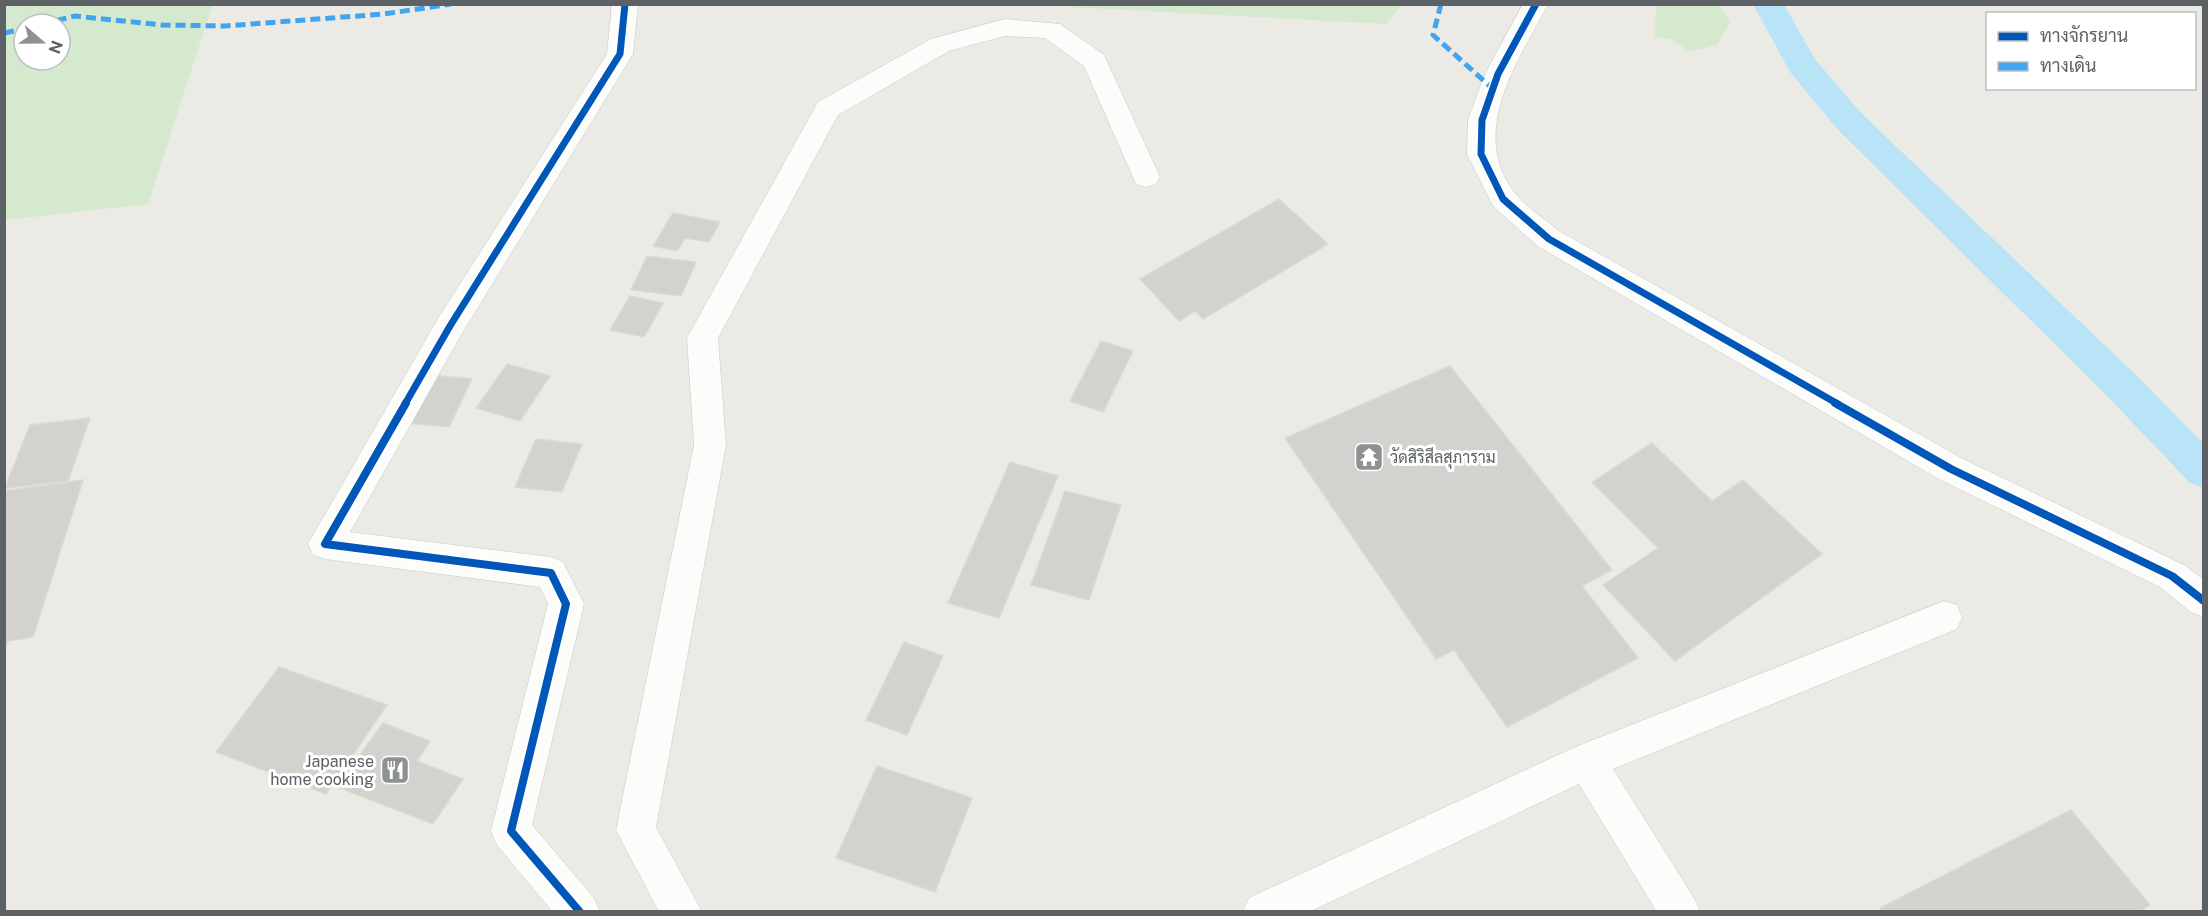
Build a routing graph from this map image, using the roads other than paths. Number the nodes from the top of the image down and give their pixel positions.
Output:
1 (624, 4) edge
2 (1536, 4) edge
3 (1146, 177) dead end
4 (2204, 601) edge
5 (1944, 616) dead end
6 (1586, 761) junction
7 (580, 912) edge
8 (682, 912) edge
9 (1263, 912) edge
10 (1680, 912) edge

1 - 7 street
2 - 4 street
3 - 8 street
5 - 6 street
6 - 9 street
6 - 10 street

